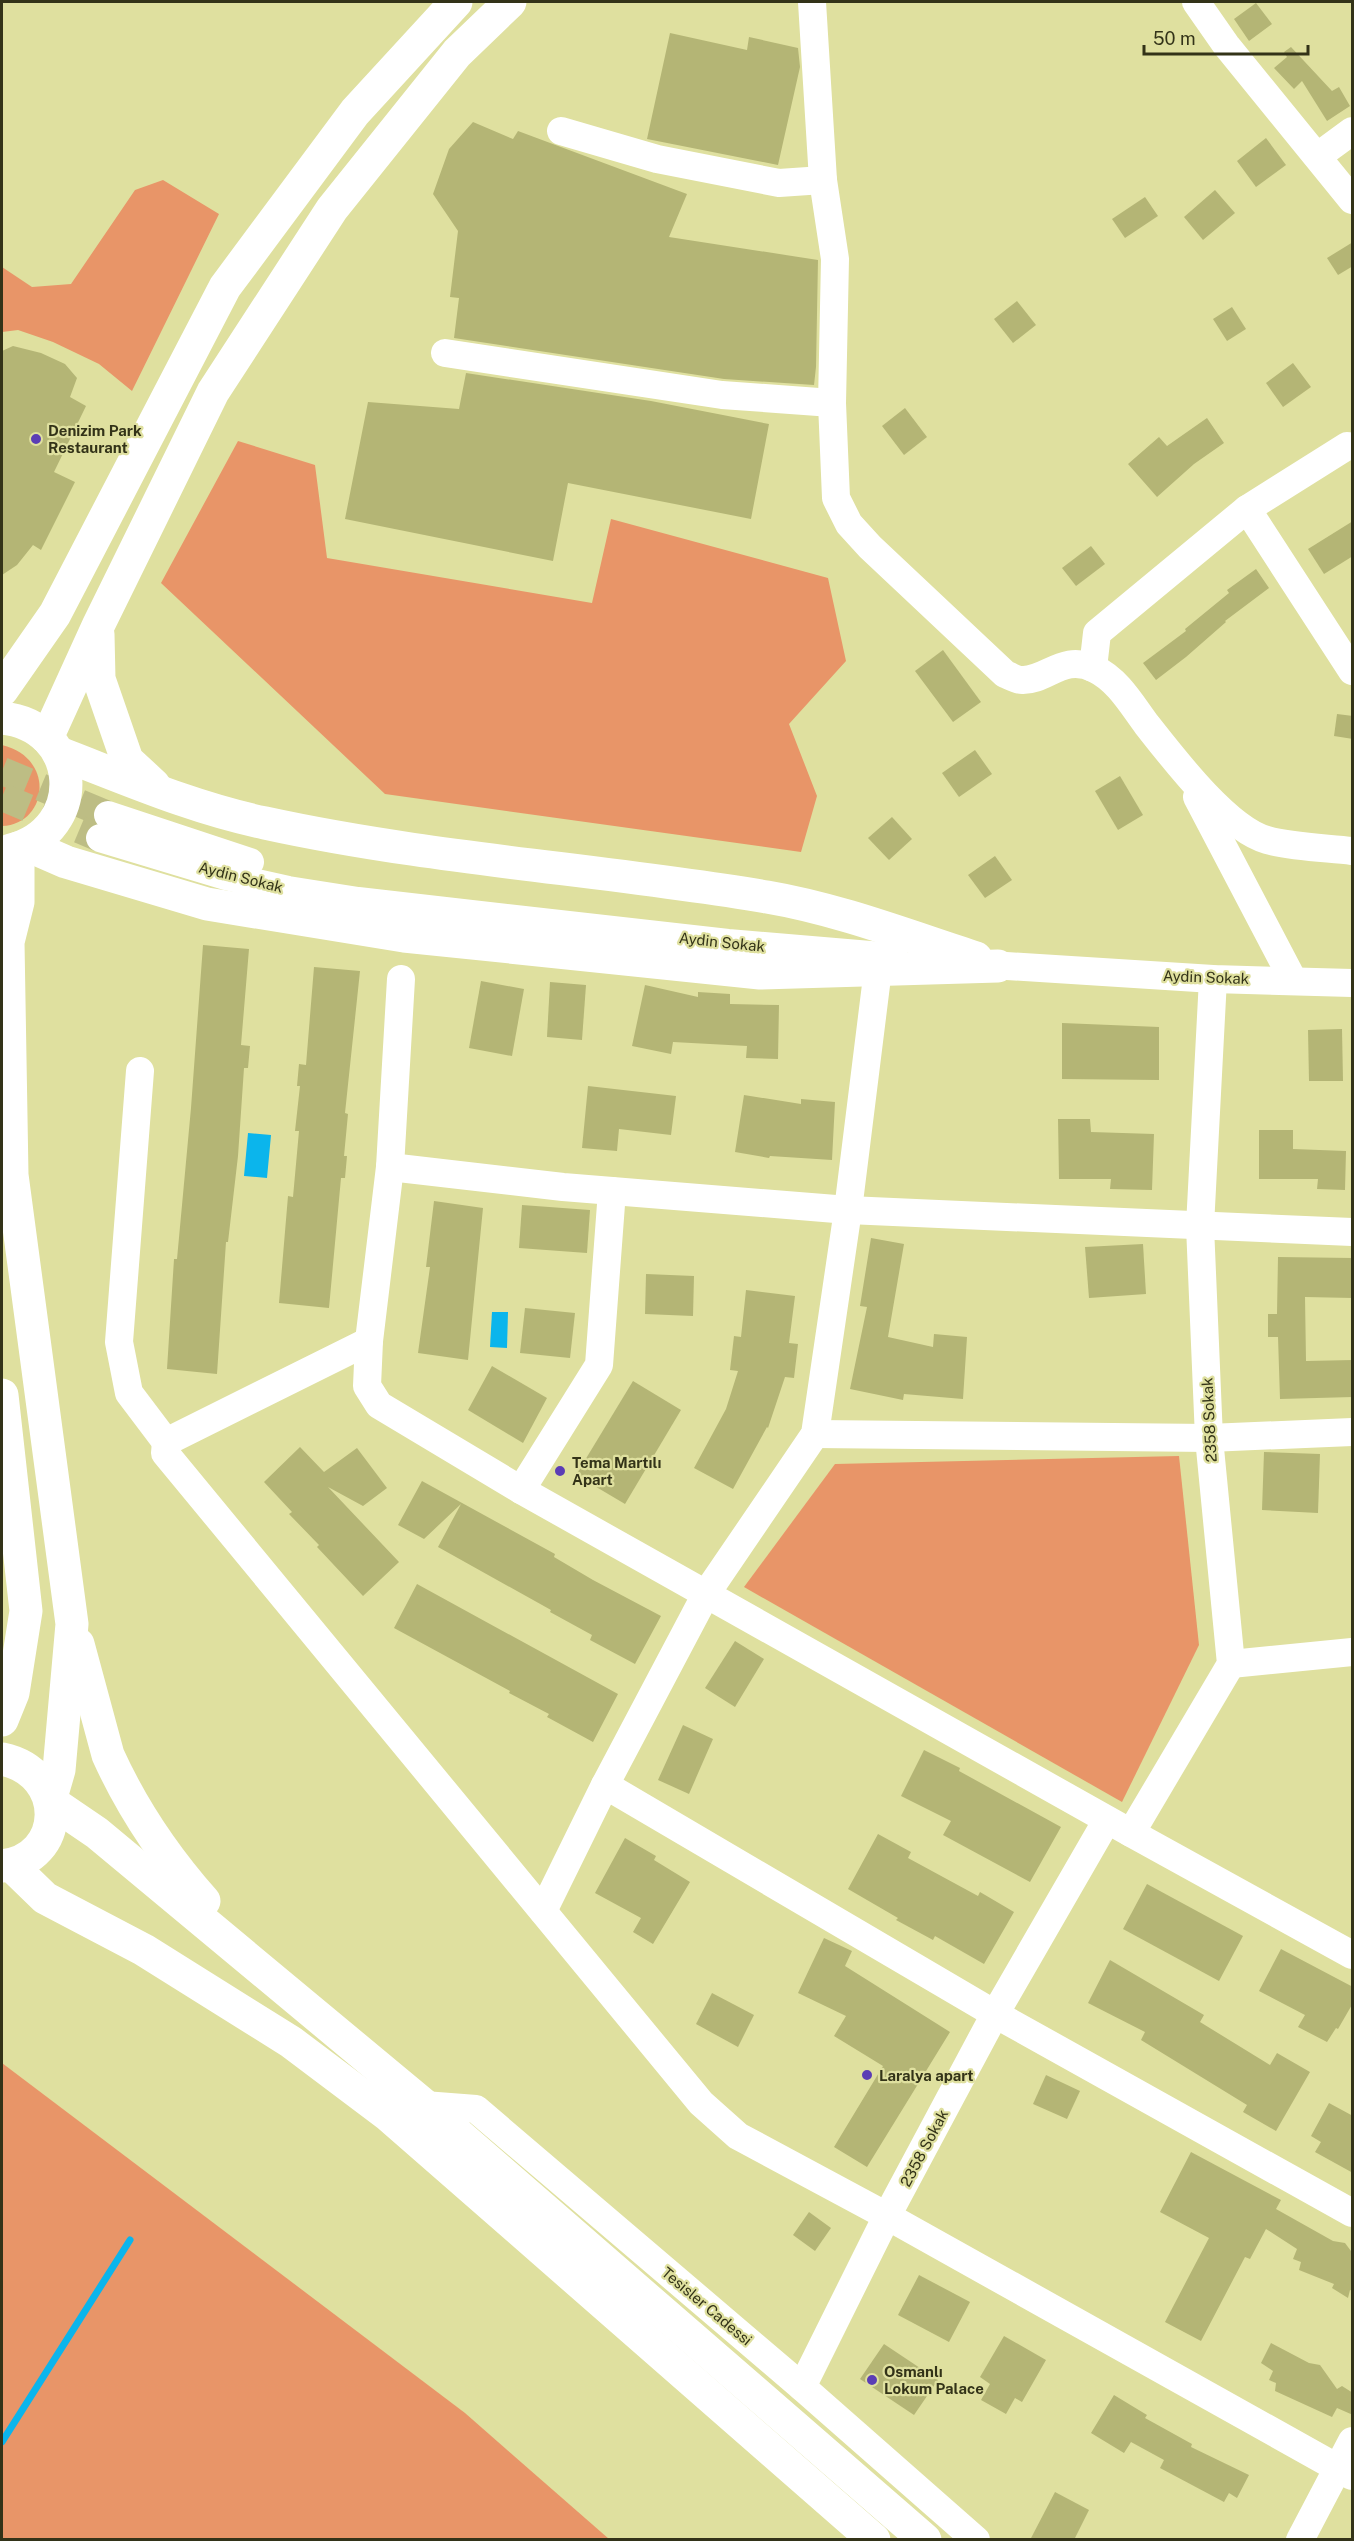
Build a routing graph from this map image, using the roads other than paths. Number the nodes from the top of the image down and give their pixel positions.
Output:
1 (456, 2) edge
2 (510, 2) edge
3 (812, 2) edge
4 (1196, 2) edge
5 (561, 131) dead end
6 (1353, 131) edge
7 (1317, 156) junction
8 (824, 180) junction
9 (1353, 200) edge
10 (445, 353) dead end
11 (832, 403) junction
12 (1347, 446) dead end
13 (1247, 508) junction
14 (98, 626) junction
15 (1349, 661) edge
16 (1093, 668) junction
17 (2, 690) edge
18 (2, 718) edge
19 (53, 745) junction
20 (1183, 771) junction
21 (164, 795) junction
22 (104, 826) tunnel mouth
23 (16, 848) edge
24 (1353, 851) edge
25 (998, 966) junction
26 (878, 969) junction
27 (401, 979) dead end
28 (1213, 979) junction
29 (1293, 980) junction
30 (1353, 983) edge
31 (140, 1071) dead end
32 (390, 1167) junction
33 (612, 1191) junction
34 (848, 1210) junction
35 (1200, 1226) junction
36 (1353, 1232) edge
37 (369, 1341) junction
38 (2, 1395) edge
39 (1353, 1432) edge
40 (815, 1434) junction
41 (1209, 1438) junction
42 (166, 1442) junction
43 (521, 1490) junction
44 (706, 1594) junction
45 (26, 1611) junction
46 (72, 1624) junction
47 (2, 1652) edge
48 (1353, 1652) edge
49 (1231, 1664) junction
50 (2, 1720) edge
51 (2, 1759) edge
52 (605, 1785) junction
53 (50, 1801) junction
54 (1119, 1827) junction
55 (6, 1866) edge
56 (543, 1911) junction
57 (1353, 1955) edge
58 (306, 2006) junction
59 (995, 2013) junction
60 (424, 2106) junction
61 (1353, 2213) edge
62 (887, 2216) junction
63 (802, 2387) junction
64 (1353, 2441) edge
65 (1345, 2472) edge
66 (874, 2540) edge
67 (925, 2540) edge
68 (976, 2540) edge
69 (1300, 2540) edge

1 - 17 main road
2 - 14 main road
3 - 8 street
4 - 7 street
5 - 8 street
6 - 7 street
7 - 9 street
8 - 11 street
10 - 11 street
11 - 16 street
12 - 13 street
13 - 15 street
13 - 16 street
14 - 19 main road
14 - 21 main road
16 - 20 street
18 - 19 main road
19 - 21 main road
19 - 23 main road
20 - 24 street
20 - 29 street
21 - 25 main road
22 - 25 street, Aydin Sokak
23 - 26 main road
23 - 46 main road
25 - 26 main road
25 - 28 street, Aydin Sokak
26 - 34 street
27 - 32 street
28 - 29 street, Aydin Sokak
28 - 35 street, 2358 Sokak
29 - 30 street, Aydin Sokak
31 - 42 street
32 - 33 street
32 - 37 street
33 - 34 street
33 - 43 street
34 - 35 street
34 - 40 street
35 - 36 street
35 - 41 street, 2358 Sokak
37 - 42 street
37 - 43 street
38 - 45 main road
39 - 41 street
40 - 41 street
40 - 44 street
41 - 49 street, 2358 Sokak
42 - 56 street
43 - 44 street
44 - 52 street
44 - 54 street
45 - 47 main road
45 - 50 main road
46 - 53 main road
46 - 58 main road
48 - 49 street
49 - 54 street, 2358 Sokak
51 - 53 main road
52 - 56 street
52 - 59 street
53 - 55 main road
53 - 58 main road
54 - 57 street
54 - 59 street, 2358 Sokak
55 - 66 main road
56 - 62 street
58 - 60 main road
59 - 61 street
59 - 62 street, 2358 Sokak
60 - 63 street, Tesisler Cadessi
60 - 67 main road
62 - 63 street, 2358 Sokak
62 - 65 street
63 - 68 street, Tesisler Cadessi
64 - 65 street
65 - 69 street

